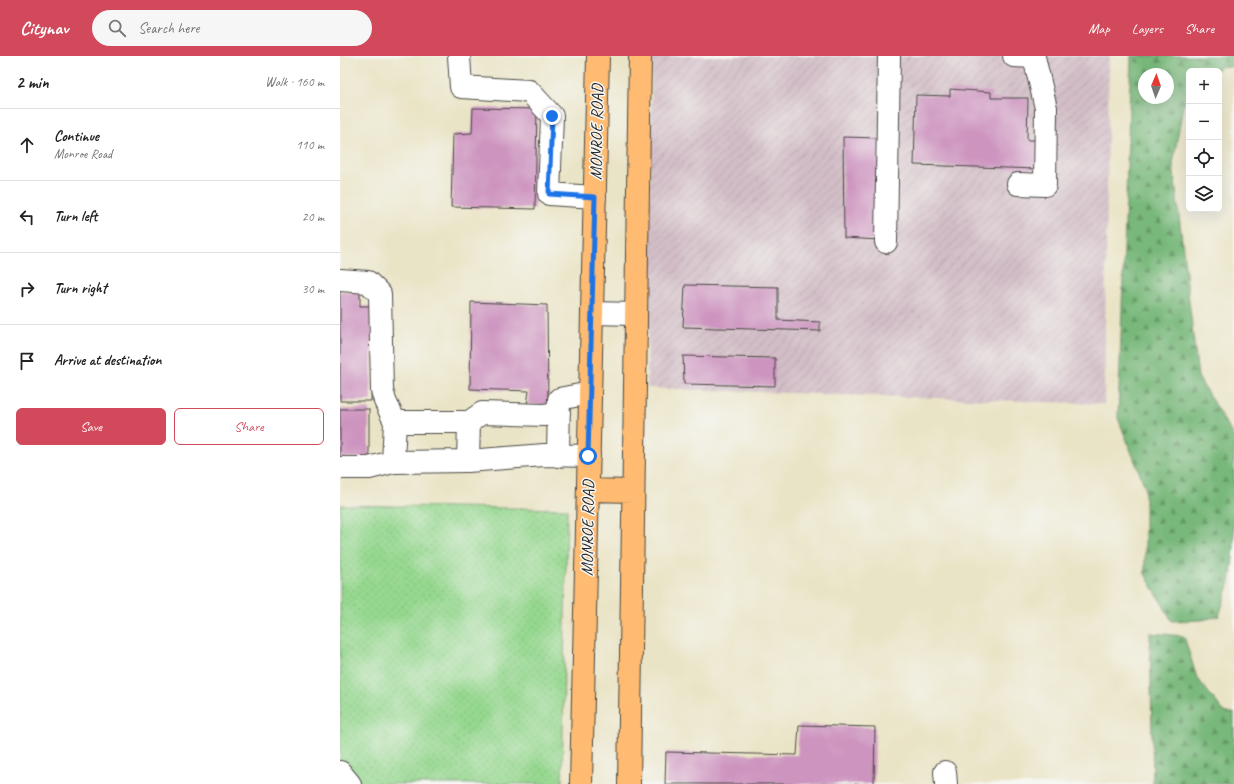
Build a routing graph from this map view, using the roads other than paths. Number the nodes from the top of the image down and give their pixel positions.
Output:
1 (459, 56) edge
2 (598, 56) edge
3 (640, 56) edge
4 (889, 56) edge
5 (1014, 56) edge
6 (1018, 184) dead end
7 (595, 197) junction
8 (886, 242) dead end
9 (340, 280) edge
10 (592, 313) junction
11 (635, 314) junction
12 (590, 393) junction
13 (559, 413) junction
14 (395, 422) junction
15 (469, 422) junction
16 (558, 456) junction
17 (588, 456) junction
18 (468, 461) junction
19 (393, 462) junction
20 (340, 468) edge
21 (588, 490) junction
22 (633, 491) junction
23 (340, 772) edge
24 (350, 784) edge
25 (580, 784) edge
26 (629, 784) edge

1 - 7 street
2 - 7 main road, MONROE ROAD
3 - 11 main road
4 - 8 street
5 - 6 street
7 - 10 main road, MONROE ROAD
9 - 14 street
10 - 11 street
10 - 12 main road, MONROE ROAD
11 - 22 main road
12 - 13 street
12 - 17 main road, MONROE ROAD
13 - 15 street
13 - 16 street
14 - 15 street
14 - 19 street
15 - 18 street
16 - 17 street
16 - 18 street
17 - 21 main road, MONROE ROAD
18 - 19 street
19 - 20 street
21 - 22 main road
21 - 25 main road, MONROE ROAD
22 - 26 main road
23 - 24 street

